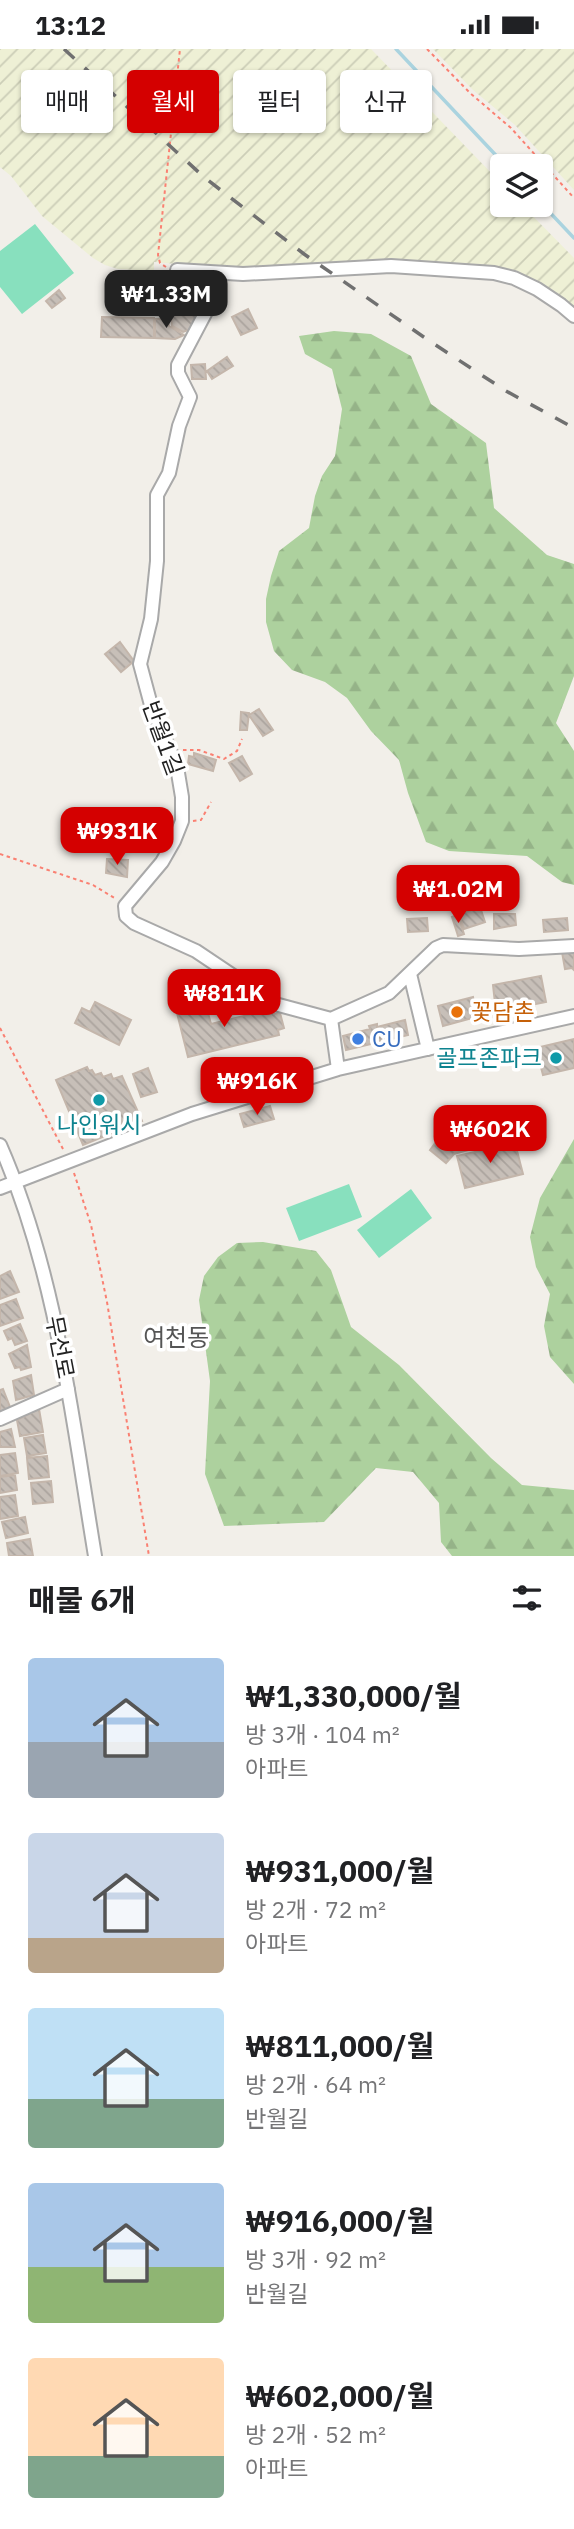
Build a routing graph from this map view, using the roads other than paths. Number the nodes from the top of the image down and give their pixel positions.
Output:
1 (177, 270) road end
2 (207, 272) junction
3 (574, 316) edge
4 (574, 946) edge
5 (410, 974) junction
6 (574, 1016) edge
7 (331, 1019) junction
8 (428, 1049) junction
9 (338, 1069) junction
10 (0, 1145) edge
11 (16, 1181) junction
12 (0, 1188) edge
13 (68, 1389) junction
14 (0, 1419) edge
15 (95, 1556) edge

1 - 2 street
2 - 3 street
2 - 7 street, 반월1길
4 - 5 street
5 - 7 street
5 - 8 street
6 - 8 street
7 - 9 street
8 - 9 street
9 - 11 street
10 - 11 street, 무선로
11 - 12 street
11 - 13 street, 무선로
13 - 14 street
13 - 15 street, 무선로

